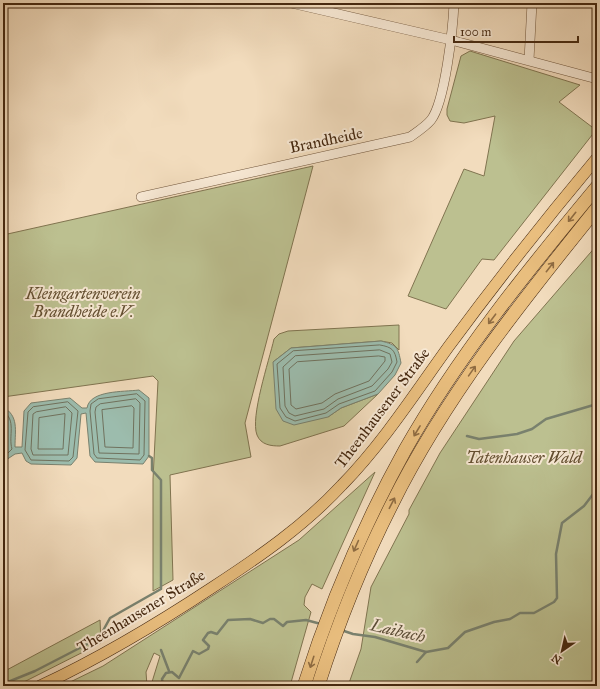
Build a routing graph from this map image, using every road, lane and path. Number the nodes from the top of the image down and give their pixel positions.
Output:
1 (291, 3) edge
2 (454, 3) edge
3 (532, 3) edge
4 (451, 40) junction
5 (529, 60) junction
6 (597, 79) edge
7 (597, 158) edge
8 (597, 187) edge
9 (141, 197) dead end
10 (597, 208) edge
11 (40, 686) edge
12 (304, 686) edge
13 (318, 686) edge

1 - 4 street
2 - 4 street, Brandheide
3 - 5 street
4 - 5 street
4 - 9 street, Brandheide
5 - 6 street
7 - 11 main road, Theenhausener Straße
8 -> 12 highway
13 -> 10 highway

